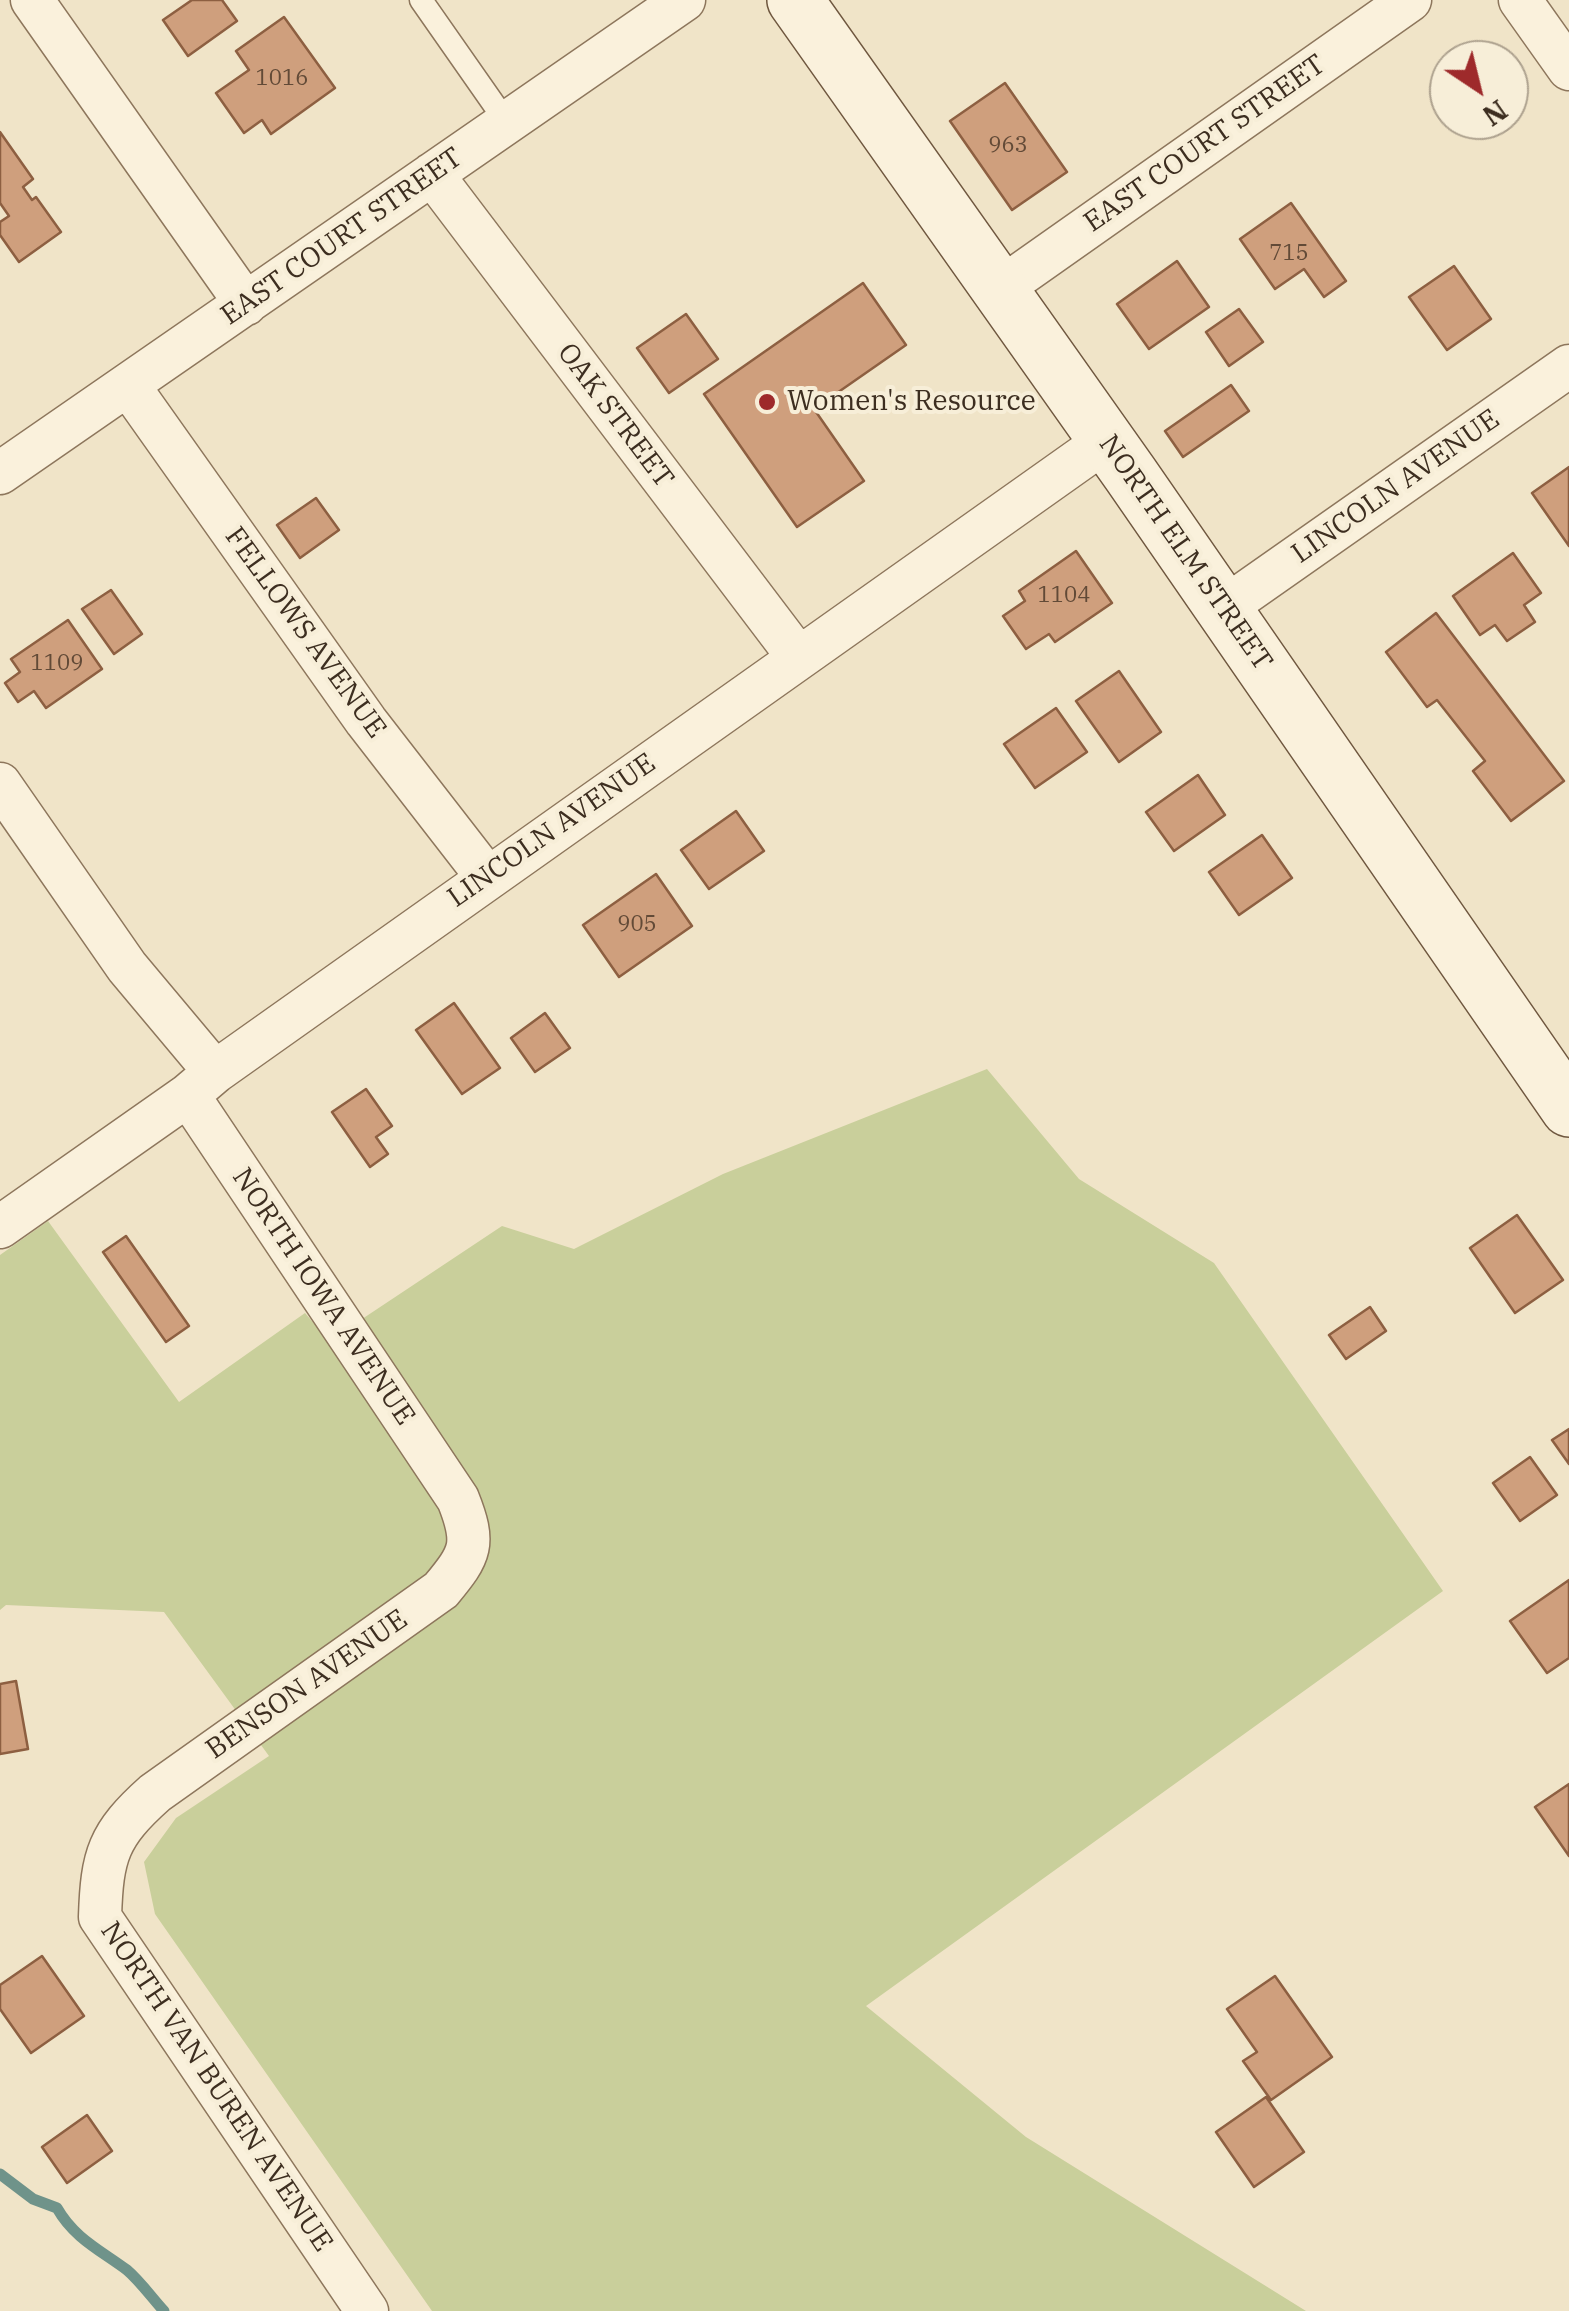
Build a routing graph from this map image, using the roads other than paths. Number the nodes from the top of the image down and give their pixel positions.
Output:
1 (32, 0) edge
2 (421, 0) edge
3 (684, 0) edge
4 (795, 0) edge
5 (1410, 0) edge
6 (1520, 0) edge
7 (1569, 69) edge
8 (506, 123) junction
9 (432, 174) junction
10 (1000, 289) junction
11 (246, 304) junction
12 (1569, 366) edge
13 (128, 385) junction
14 (1106, 440) junction
15 (0, 473) edge
16 (1224, 608) junction
17 (798, 657) junction
18 (0, 784) edge
19 (487, 877) junction
20 (202, 1083) junction
21 (1569, 1109) edge
22 (0, 1227) edge
23 (458, 1499) joint
24 (106, 1853) joint
25 (366, 2311) edge

1 - 11 street
2 - 8 lane
3 - 8 street, EAST COURT STREET
4 - 10 main road, NORTH ELM STREET
5 - 10 street, EAST COURT STREET
6 - 7 street
8 - 9 street, EAST COURT STREET
9 - 11 street, EAST COURT STREET
9 - 17 street, OAK STREET
10 - 14 main road, NORTH ELM STREET
11 - 13 street, EAST COURT STREET
12 - 16 street, LINCOLN AVENUE
13 - 15 street, EAST COURT STREET
13 - 19 street, FELLOWS AVENUE
14 - 16 main road, NORTH ELM STREET
14 - 17 street, LINCOLN AVENUE
16 - 21 main road, NORTH ELM STREET
17 - 19 street, LINCOLN AVENUE
18 - 20 street, NORTH IOWA AVENUE
19 - 20 street, LINCOLN AVENUE
20 - 22 street, LINCOLN AVENUE
20 - 23 street, NORTH IOWA AVENUE
23 - 24 street, BENSON AVENUE
24 - 25 street, NORTH VAN BUREN AVENUE

